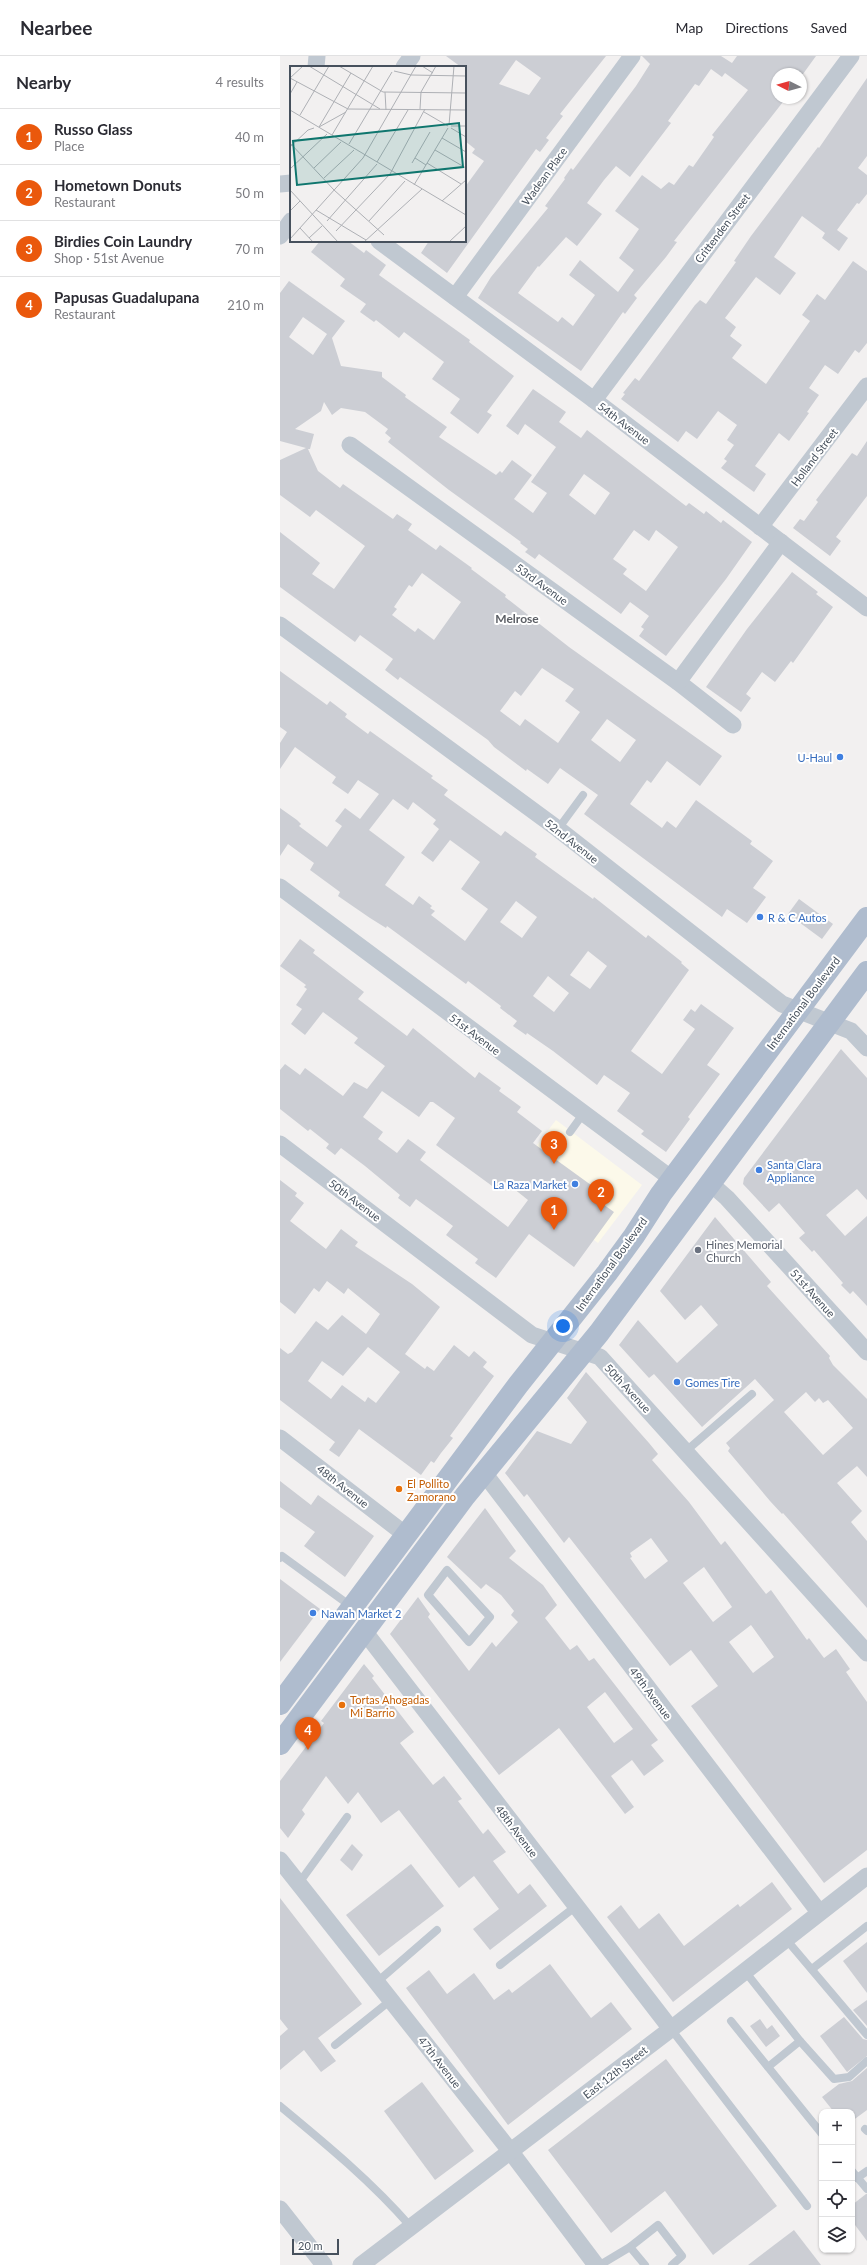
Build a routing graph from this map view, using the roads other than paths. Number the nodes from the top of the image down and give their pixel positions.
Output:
1 (317, 56) edge
2 (412, 56) edge
3 (632, 56) edge
4 (851, 56) edge
5 (316, 66) edge
6 (405, 66) edge
7 (290, 183) edge
8 (280, 184) edge
9 (290, 223) edge
10 (280, 236) edge
11 (380, 242) edge
12 (455, 297) junction
13 (867, 386) edge
14 (594, 400) junction
15 (350, 445) dead end
16 (760, 527) junction
17 (781, 542) junction
18 (867, 608) edge
19 (280, 625) edge
20 (678, 682) junction
21 (733, 725) dead end
22 (583, 795) dead end
23 (558, 829) junction
24 (280, 887) edge
25 (867, 918) edge
26 (867, 972) edge
27 (798, 1010) junction
28 (830, 1022) junction
29 (867, 1048) edge
30 (583, 1114) junction
31 (570, 1132) dead end
32 (280, 1144) edge
33 (672, 1179) junction
34 (710, 1183) junction
35 (553, 1342) junction
36 (583, 1351) junction
37 (867, 1352) edge
38 (752, 1394) dead end
39 (280, 1438) edge
40 (686, 1451) junction
41 (484, 1473) junction
42 (406, 1535) junction
43 (280, 1558) edge
44 (447, 1570) joint
45 (352, 1607) junction
46 (364, 1632) junction
47 (867, 1653) edge
48 (280, 1704) edge
49 (280, 1744) edge
50 (347, 1817) dead end
51 (280, 1860) edge
52 (867, 1876) edge
53 (299, 1883) junction
54 (575, 1907) junction
55 (819, 1912) junction
56 (867, 1926) edge
57 (436, 1930) dead end
58 (785, 1938) junction
59 (500, 1965) dead end
60 (812, 1969) junction
61 (744, 1970) junction
62 (377, 1982) junction
63 (391, 2000) junction
64 (731, 2021) dead end
65 (671, 2029) junction
66 (867, 2035) edge
67 (800, 2041) junction
68 (335, 2045) dead end
69 (867, 2061) edge
70 (768, 2067) junction
71 (280, 2106) edge
72 (819, 2130) edge
73 (511, 2152) junction
74 (867, 2171) edge
75 (855, 2174) edge
76 (867, 2189) edge
77 (807, 2206) dead end
78 (280, 2209) edge
79 (411, 2227) junction
80 (630, 2247) junction
81 (324, 2265) edge
82 (361, 2265) edge
83 (596, 2265) edge
84 (600, 2265) edge
85 (645, 2265) edge
86 (672, 2265) edge

1 - 5 street
2 - 6 street
3 - 12 street, Wadean Place
4 - 14 street, Crittenden Street
7 - 8 street
9 - 10 street
11 - 12 street, 54th Avenue
12 - 14 street, 54th Avenue
13 - 16 street, Holland Street
14 - 16 street, 54th Avenue
15 - 20 street, 53rd Avenue
16 - 17 street, 54th Avenue
17 - 18 street, 54th Avenue
17 - 20 street
19 - 23 street, 52nd Avenue
20 - 21 street, 53rd Avenue
22 - 23 lane
23 - 27 street, 52nd Avenue
24 - 30 street, 51st Avenue
25 - 27 main road, International Boulevard
26 - 28 main road
27 - 28 street, 52nd Avenue
27 - 33 main road, International Boulevard
28 - 29 street, 52nd Avenue
28 - 34 main road
30 - 31 lane
30 - 33 street, 51st Avenue
32 - 35 street, 50th Avenue
33 - 35 main road, International Boulevard
34 - 36 main road
34 - 37 street, 51st Avenue
35 - 36 street, 50th Avenue
35 - 42 main road, International Boulevard
36 - 40 street, 50th Avenue
36 - 41 main road
38 - 40 lane
39 - 42 street, 48th Avenue
40 - 47 street, 50th Avenue
41 - 46 main road
41 - 55 street, 49th Avenue
42 - 45 main road, International Boulevard
43 - 45 lane
44 - 44 lane
45 - 48 main road, International Boulevard
46 - 49 main road
46 - 54 street, 48th Avenue
50 - 53 lane
51 - 53 street, 47th Avenue
52 - 55 street, East 12th Street
53 - 62 street, 47th Avenue
54 - 59 lane
54 - 65 street, 48th Avenue
55 - 58 street, East 12th Street
56 - 60 lane
57 - 62 lane
58 - 60 lane
58 - 61 street, East 12th Street
60 - 66 lane
61 - 65 street, East 12th Street
61 - 67 lane
62 - 63 street, 47th Avenue
63 - 68 lane
63 - 73 street, 47th Avenue
64 - 70 lane
65 - 73 street, East 12th Street
65 - 77 lane
67 - 69 lane
67 - 70 lane
70 - 72 lane
71 - 79 lane
73 - 79 street, East 12th Street
73 - 83 street, 47th Avenue
74 - 75 lane
75 - 76 lane
78 - 81 street
79 - 82 street, East 12th Street
80 - 84 lane
80 - 85 lane
80 - 86 lane

